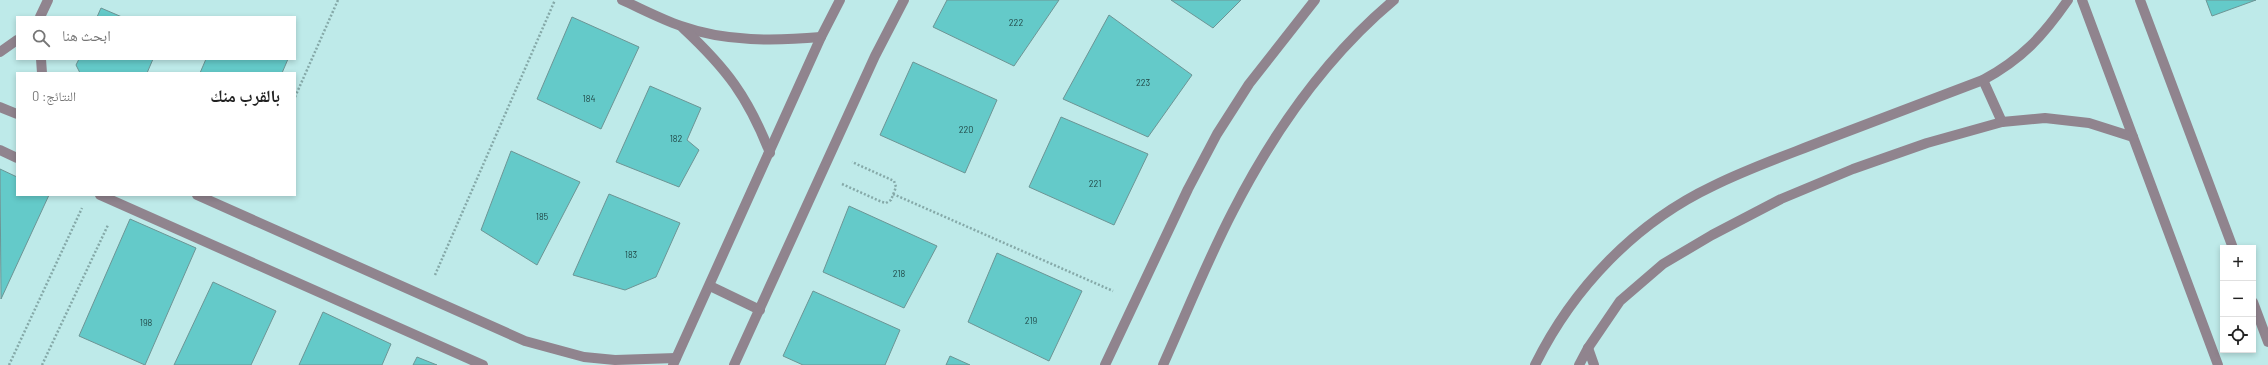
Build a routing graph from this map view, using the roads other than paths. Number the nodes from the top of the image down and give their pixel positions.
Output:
1 (48, 0) edge
2 (622, 0) edge
3 (840, 0) edge
4 (904, 0) edge
5 (1315, 0) edge
6 (1394, 0) edge
7 (2068, 0) edge
8 (2082, 0) edge
9 (2140, 0) edge
10 (41, 16) edge
11 (682, 26) junction
12 (821, 37) junction
13 (16, 41) edge
14 (0, 52) edge
15 (41, 60) edge
16 (42, 72) edge
17 (1983, 80) junction
18 (0, 107) edge
19 (16, 114) edge
20 (2002, 122) junction
21 (2133, 137) junction
22 (0, 150) edge
23 (770, 153) junction
24 (16, 158) edge
25 (102, 196) edge
26 (199, 196) edge
27 (2232, 245) edge
28 (710, 286) junction
29 (760, 310) junction
30 (2256, 310) edge
31 (2268, 342) edge
32 (1588, 348) junction
33 (675, 361) edge
34 (483, 365) edge
35 (734, 365) edge
36 (1105, 365) edge
37 (1163, 365) edge
38 (1535, 365) edge
39 (1579, 365) edge
40 (1594, 365) edge
41 (2218, 365) edge

1 - 10 street
2 - 11 street
3 - 12 street
4 - 29 street
5 - 36 street
6 - 37 street
7 - 17 street
8 - 21 street
9 - 27 street
11 - 12 street
11 - 23 street
12 - 23 street
13 - 14 street
15 - 16 street
17 - 20 street
17 - 38 street
18 - 19 street
20 - 21 street
20 - 32 street
21 - 41 street
22 - 24 street
23 - 28 street
25 - 34 street
26 - 33 street
28 - 29 street
28 - 33 street
29 - 35 street
30 - 31 street
32 - 39 street
32 - 40 street

